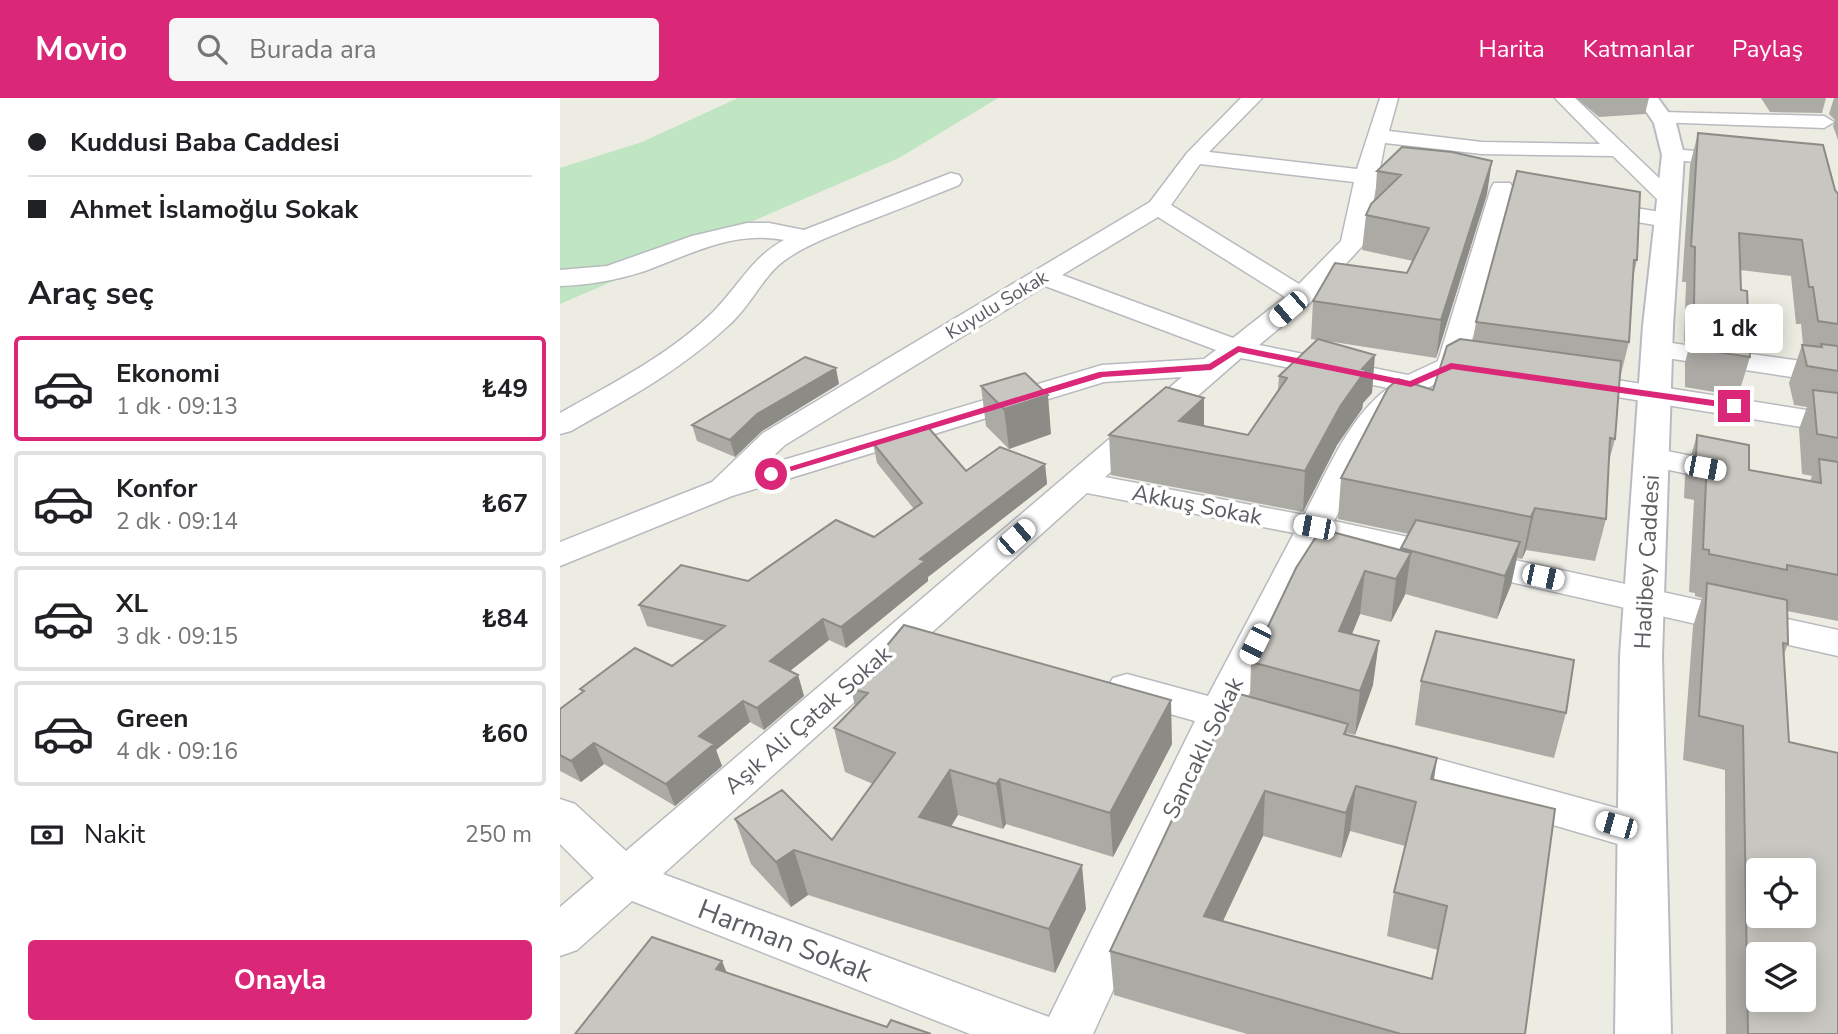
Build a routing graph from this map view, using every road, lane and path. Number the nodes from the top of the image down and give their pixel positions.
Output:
1 (1253, 98) edge
2 (1389, 98) edge
3 (1564, 98) edge
4 (1761, 98) edge
5 (1818, 98) edge
6 (1654, 108) edge
7 (1781, 121) junction
8 (1824, 122) junction
9 (1376, 136) junction
10 (1824, 145) edge
11 (1618, 150) junction
12 (1672, 155) junction
13 (1194, 157) junction
14 (1755, 163) edge
15 (1395, 169) edge
16 (1367, 172) junction
17 (951, 180) dead end
18 (1503, 189) dead end
19 (1576, 205) edge
20 (1158, 207) junction
21 (1668, 209) junction
22 (806, 237) junction
23 (1044, 277) junction
24 (560, 278) edge
25 (1302, 296) junction
26 (1657, 349) junction
27 (1225, 358) junction
28 (1838, 375) edge
29 (1546, 379) edge
30 (1411, 384) junction
31 (1655, 394) junction
32 (1838, 424) edge
33 (560, 425) edge
34 (1652, 457) junction
35 (1758, 478) edge
36 (1079, 482) junction
37 (720, 489) junction
38 (1314, 527) junction
39 (560, 555) edge
40 (1644, 600) junction
41 (912, 630) junction
42 (952, 640) edge
43 (1838, 643) edge
44 (1085, 677) edge
45 (1219, 713) junction
46 (1272, 728) edge
47 (1351, 751) edge
48 (560, 816) edge
49 (1642, 833) junction
50 (625, 879) junction
51 (560, 936) edge
52 (1031, 1034) edge
53 (1068, 1034) edge
54 (1643, 1034) edge

1 - 13 street, Kuyulu Sokak
2 - 9 street, Aşık Ali Çatak Sokak
3 - 11 street
4 - 7 street
5 - 8 street
6 - 7 street
6 - 12 main road, Hadibey Caddesi
7 - 8 street
8 - 10 street
9 - 11 street
9 - 16 street, Aşık Ali Çatak Sokak
11 - 21 street
12 - 14 street
12 - 21 main road, Hadibey Caddesi
13 - 16 street
13 - 20 street, Kuyulu Sokak
15 - 16 street
16 - 25 street, Aşık Ali Çatak Sokak
17 - 22 street
18 - 30 street, Sancaklı Sokak
19 - 21 street
20 - 23 street, Kuyulu Sokak
20 - 25 street
21 - 26 main road, Hadibey Caddesi
22 - 24 street
22 - 33 street
23 - 27 street
23 - 37 street, Kuyulu Sokak
25 - 27 street, Aşık Ali Çatak Sokak
26 - 28 street
26 - 31 main road, Hadibey Caddesi
27 - 30 street
27 - 36 street, Aşık Ali Çatak Sokak
27 - 37 street
29 - 31 street
30 - 38 street, Sancaklı Sokak
31 - 32 street
31 - 34 main road, Hadibey Caddesi
34 - 35 street
34 - 40 main road, Hadibey Caddesi
36 - 38 street, Akkuş Sokak
36 - 41 street, Aşık Ali Çatak Sokak
37 - 39 street
38 - 40 street, Akkuş Sokak
38 - 45 street, Sancaklı Sokak
40 - 43 street, Akkuş Sokak
40 - 49 main road, Hadibey Caddesi
41 - 42 street
41 - 50 street, Aşık Ali Çatak Sokak
44 - 45 street
45 - 46 street
45 - 53 street, Sancaklı Sokak
47 - 49 street
48 - 50 street, Harman Sokak
49 - 54 main road, Hadibey Caddesi
50 - 51 street, Aşık Ali Çatak Sokak
50 - 52 street, Harman Sokak

